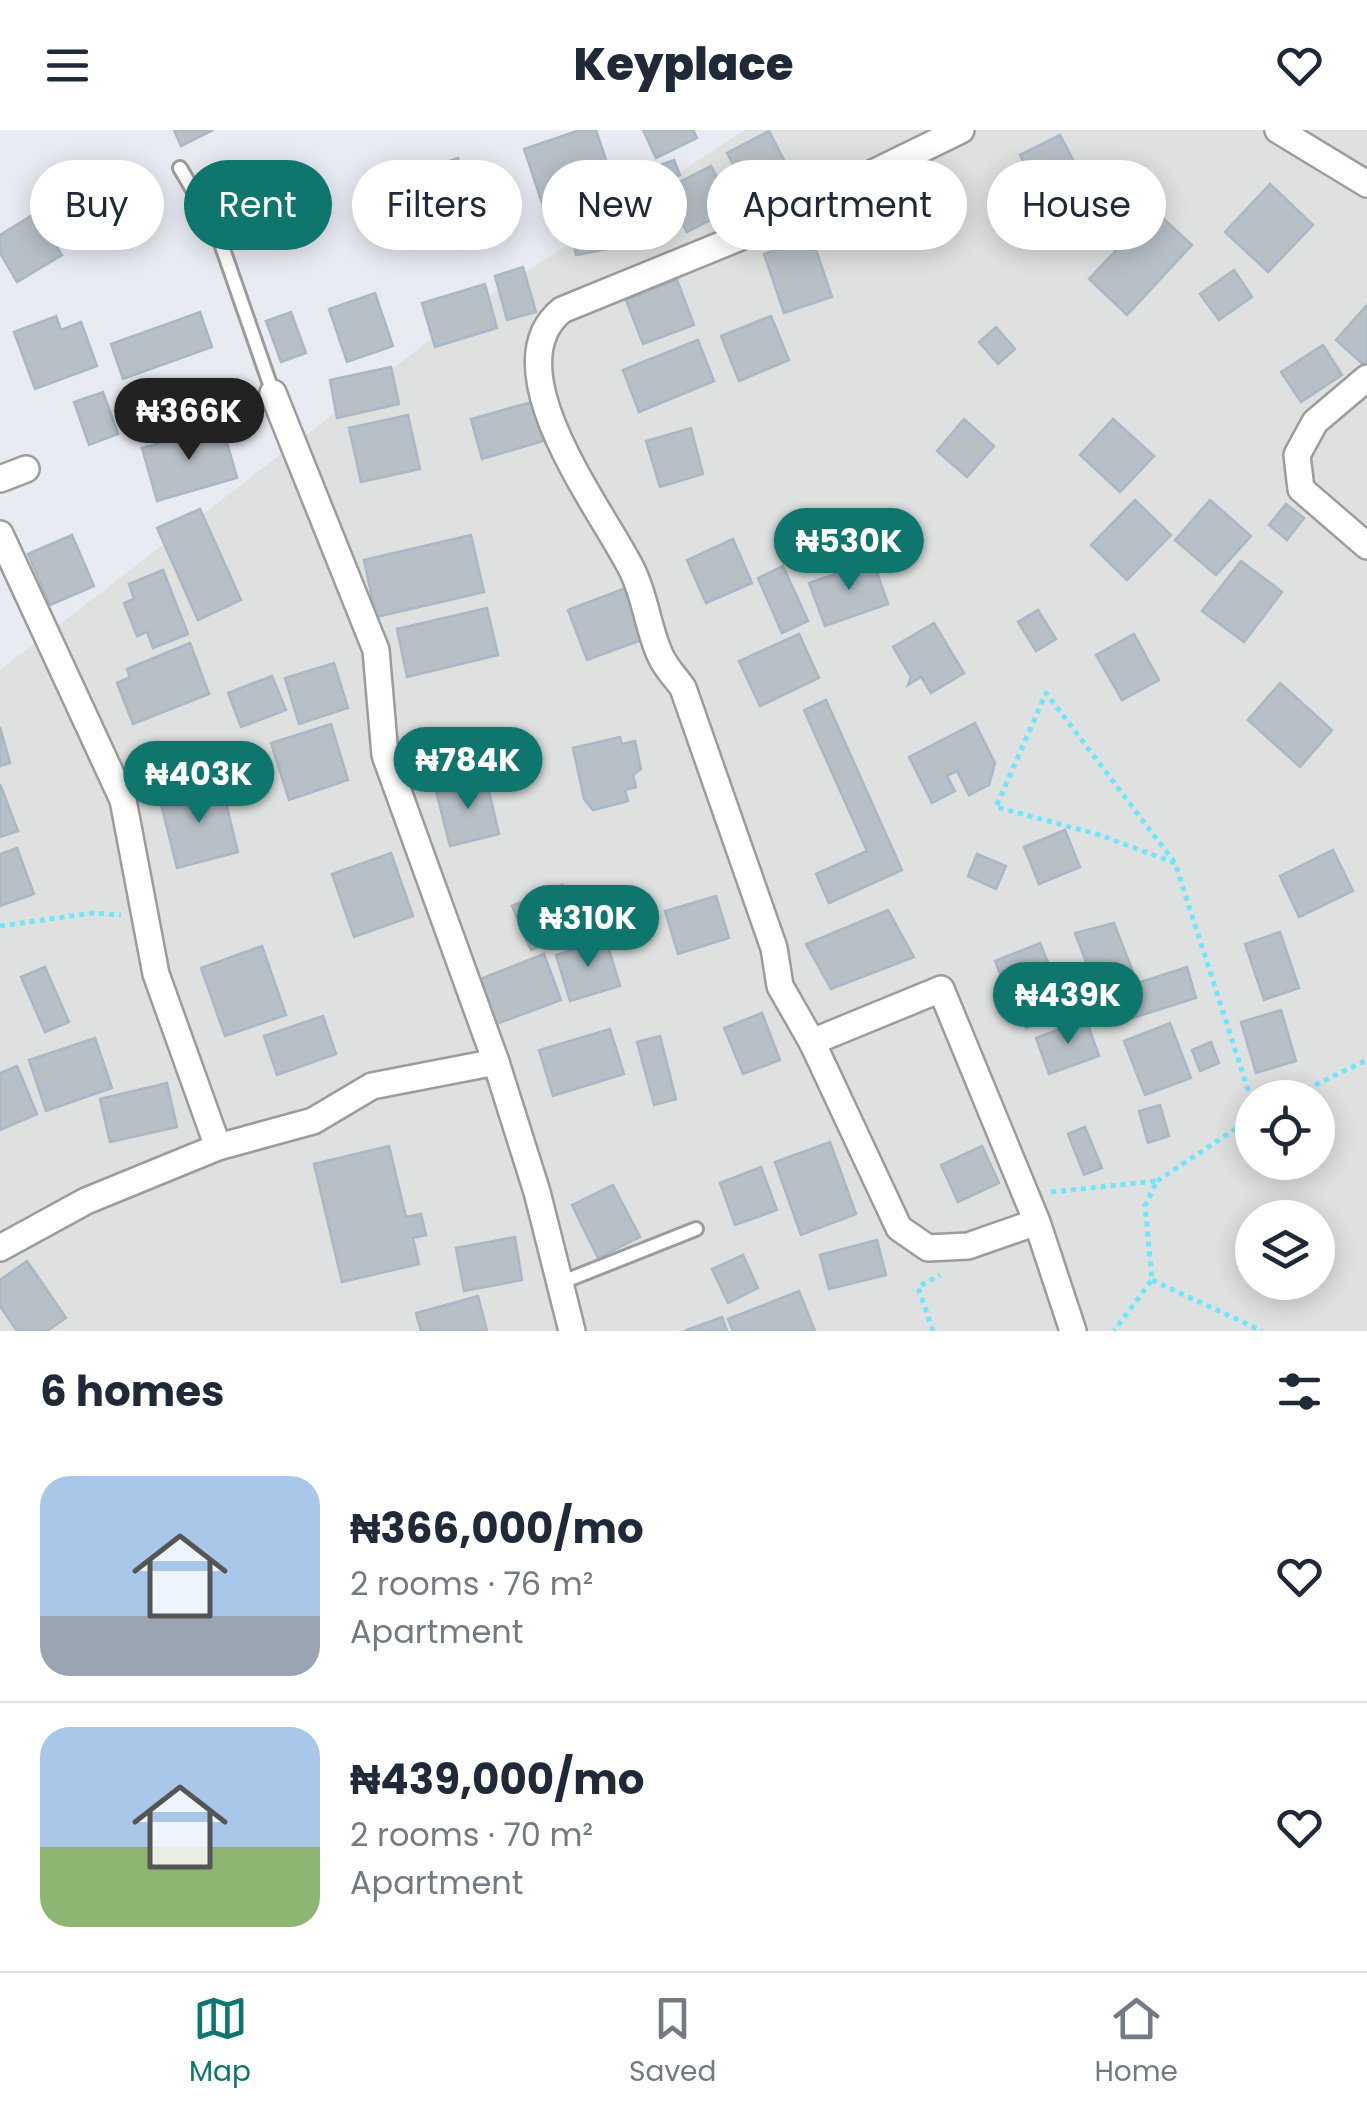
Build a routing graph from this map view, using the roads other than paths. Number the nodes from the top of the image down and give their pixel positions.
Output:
1 (961, 130) edge
2 (1278, 130) edge
3 (180, 168) dead end
4 (1367, 184) edge
5 (1367, 378) edge
6 (273, 394) joint
7 (26, 469) dead end
8 (0, 479) edge
9 (0, 534) edge
10 (1367, 546) edge
11 (812, 1042) junction
12 (496, 1062) junction
13 (218, 1148) junction
14 (1032, 1210) junction
15 (696, 1229) dead end
16 (0, 1248) edge
17 (560, 1283) junction
18 (572, 1331) edge
19 (1073, 1331) edge

1 - 11 street
2 - 4 street
3 - 6 lane
5 - 10 street
6 - 12 street
7 - 8 street
9 - 13 street
11 - 14 street
11 - 14 street
12 - 13 street
12 - 17 street
13 - 16 street
14 - 19 street
15 - 17 lane
17 - 18 street

